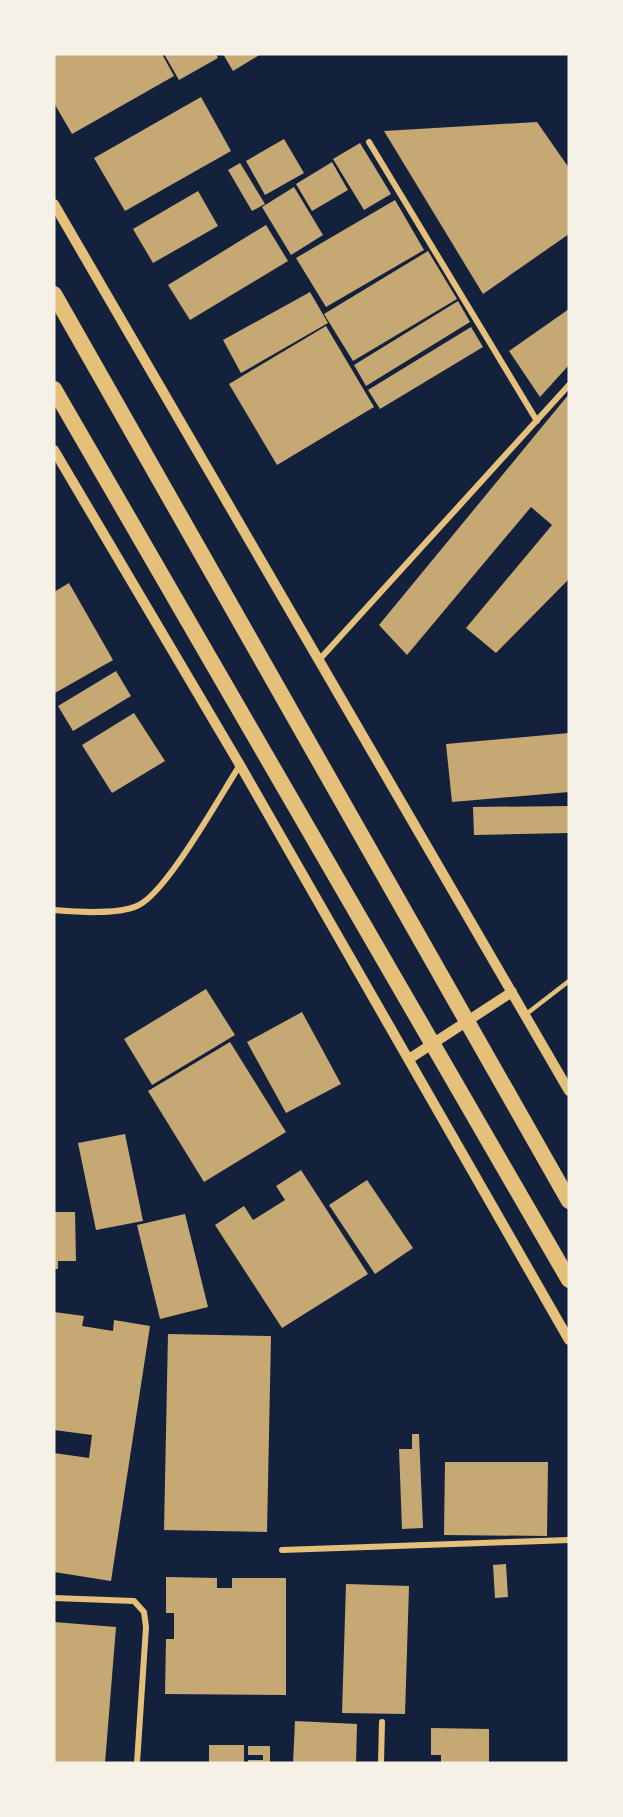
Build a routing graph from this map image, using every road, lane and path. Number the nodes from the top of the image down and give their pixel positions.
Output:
1 (369, 142) dead end
2 (54, 204) edge
3 (54, 294) edge
4 (569, 385) edge
5 (54, 389) edge
6 (537, 421) junction
7 (54, 450) edge
8 (319, 660) junction
9 (240, 765) junction
10 (54, 910) edge
11 (569, 981) edge
12 (512, 992) junction
13 (525, 1014) junction
14 (409, 1059) junction
15 (569, 1091) edge
16 (569, 1201) edge
17 (569, 1280) edge
18 (569, 1340) edge
19 (569, 1540) edge
20 (282, 1550) dead end
21 (54, 1598) edge
22 (382, 1722) dead end
23 (137, 1763) edge
24 (381, 1763) edge

1 - 6 street
2 - 8 street
3 - 16 highway
4 - 6 street
5 - 17 highway
6 - 8 street
7 - 9 street
8 - 12 street
9 - 10 street
9 - 14 street
11 - 13 lane
12 - 13 street
12 - 14 street
13 - 15 street
14 - 18 street
19 - 20 street
21 - 23 street
22 - 24 street

